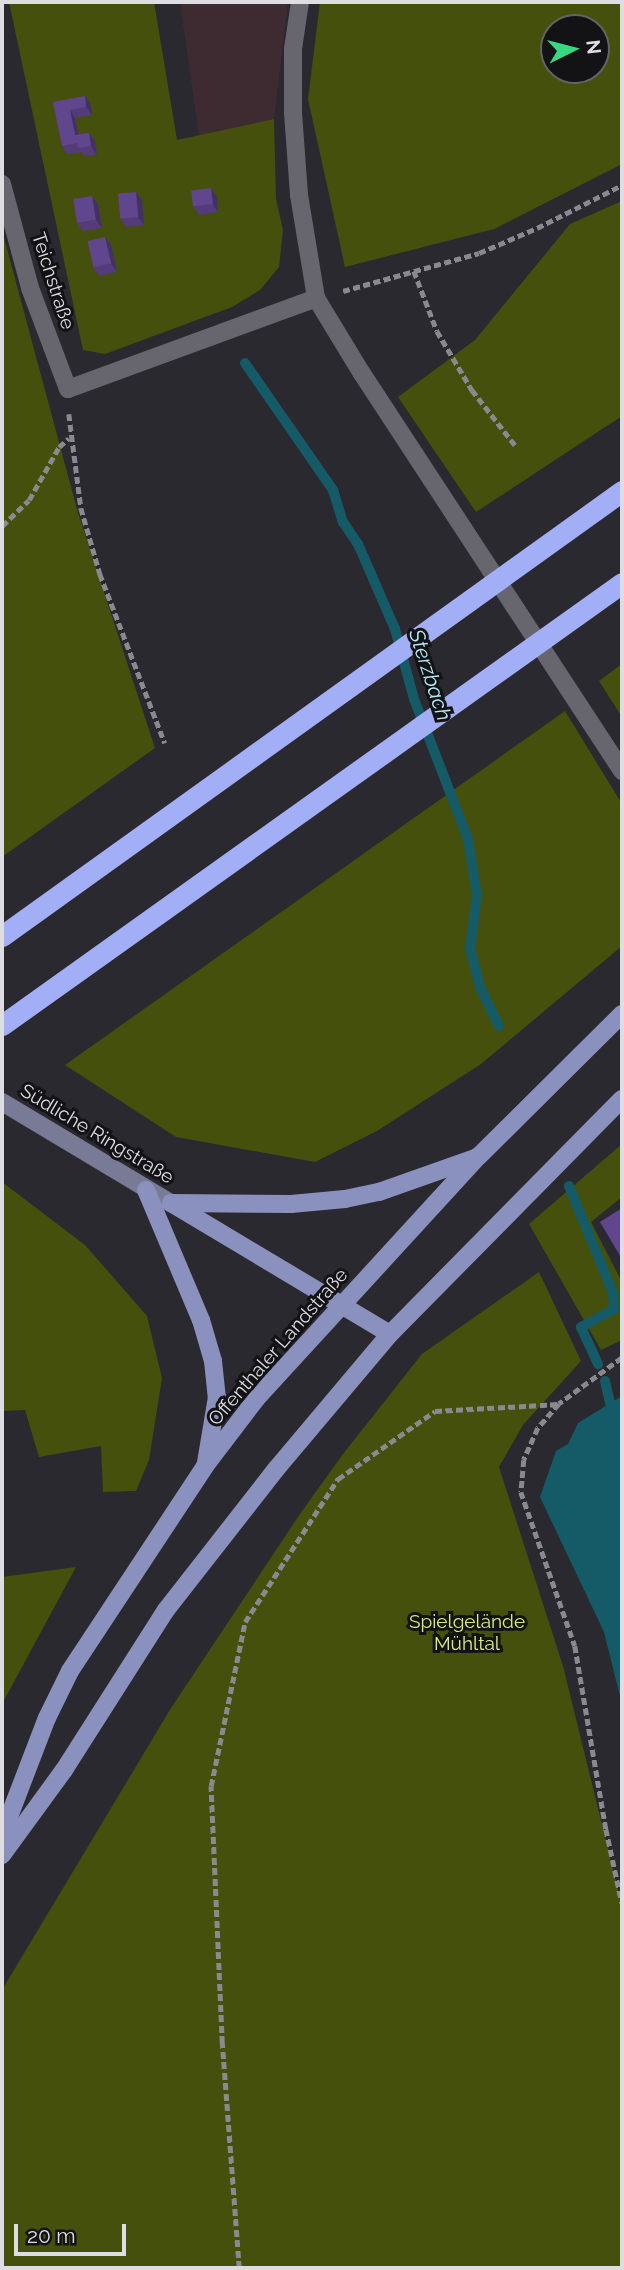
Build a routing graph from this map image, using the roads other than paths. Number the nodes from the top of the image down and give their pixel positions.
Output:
1 (300, 2) edge
2 (2, 184) edge
3 (316, 298) junction
4 (622, 491) edge
5 (622, 583) edge
6 (622, 771) edge
7 (2, 936) edge
8 (622, 1014) edge
9 (2, 1025) edge
10 (622, 1099) edge
11 (2, 1102) edge
12 (479, 1156) junction
13 (146, 1190) junction
14 (171, 1203) junction
15 (341, 1304) junction
16 (390, 1334) junction
17 (205, 1466) junction
18 (2, 1835) edge
19 (2, 1855) edge

1 - 3 lane
2 - 3 lane, Teichstraße
3 - 6 lane
4 - 7 highway
5 - 9 highway
8 - 12 main road, Offenthaler Landstraße
10 - 16 main road
11 - 13 main road, Südliche Ringstraße
12 - 14 main road
12 - 15 main road, Offenthaler Landstraße
13 - 14 main road, Südliche Ringstraße
13 - 17 main road
14 - 15 main road
15 - 16 main road
15 - 17 main road, Offenthaler Landstraße
16 - 19 main road
17 - 18 main road, Offenthaler Landstraße

